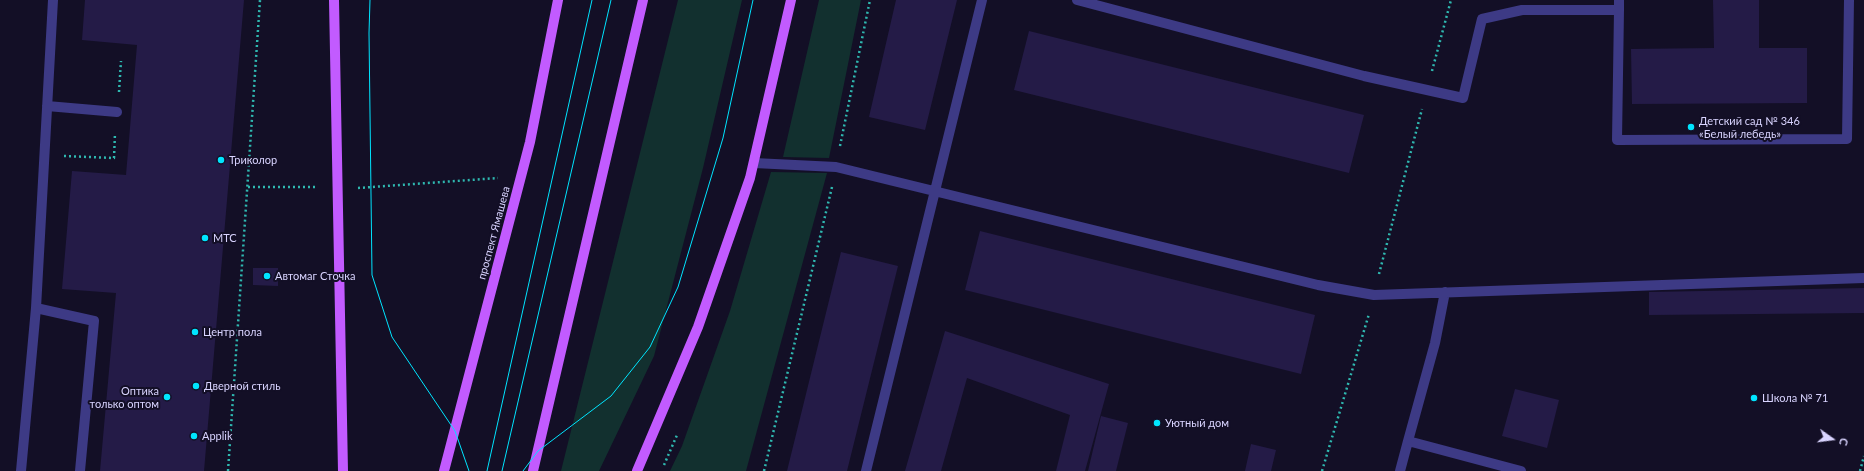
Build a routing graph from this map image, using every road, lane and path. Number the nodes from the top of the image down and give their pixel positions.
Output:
1 (53, 0) edge
2 (260, 0) edge
3 (334, 0) edge
4 (558, 0) edge
5 (643, 0) edge
6 (791, 0) edge
7 (870, 0) edge
8 (982, 0) edge
9 (1078, 0) edge
10 (1451, 0) edge
11 (1849, 0) edge
12 (1619, 5) edge
13 (1427, 91) junction
14 (47, 106) junction
15 (117, 112) dead end
16 (754, 163) junction
17 (836, 167) junction
18 (498, 178) dead end
19 (248, 187) junction
20 (338, 188) junction
21 (935, 191) junction
22 (1864, 278) edge
23 (1445, 292) junction
24 (1374, 295) junction
25 (36, 308) junction
26 (1408, 441) junction
27 (1864, 456) edge
28 (21, 471) edge
29 (80, 471) edge
30 (228, 471) edge
31 (344, 471) edge
32 (444, 471) edge
33 (533, 471) edge
34 (637, 471) edge
35 (764, 471) edge
36 (866, 471) edge
37 (1322, 471) edge
38 (1400, 471) edge
39 (1521, 471) edge
40 (1860, 471) edge

1 - 14 lane
2 - 19 path
3 - 20 main road
4 - 32 main road, проспект Ямашева
5 - 33 main road
6 - 16 main road
7 - 17 path
8 - 21 lane
9 - 13 lane
10 - 13 path
11 - 12 lane
12 - 13 lane
13 - 24 path
14 - 15 lane
14 - 25 lane
16 - 17 lane
16 - 34 main road
17 - 21 lane
17 - 35 path
18 - 20 path
19 - 20 path
19 - 30 path
20 - 31 main road
21 - 24 lane
21 - 36 lane
22 - 23 lane
23 - 24 lane
23 - 26 lane
24 - 37 path
25 - 28 lane
25 - 29 lane
26 - 38 lane
26 - 39 lane
27 - 40 path

